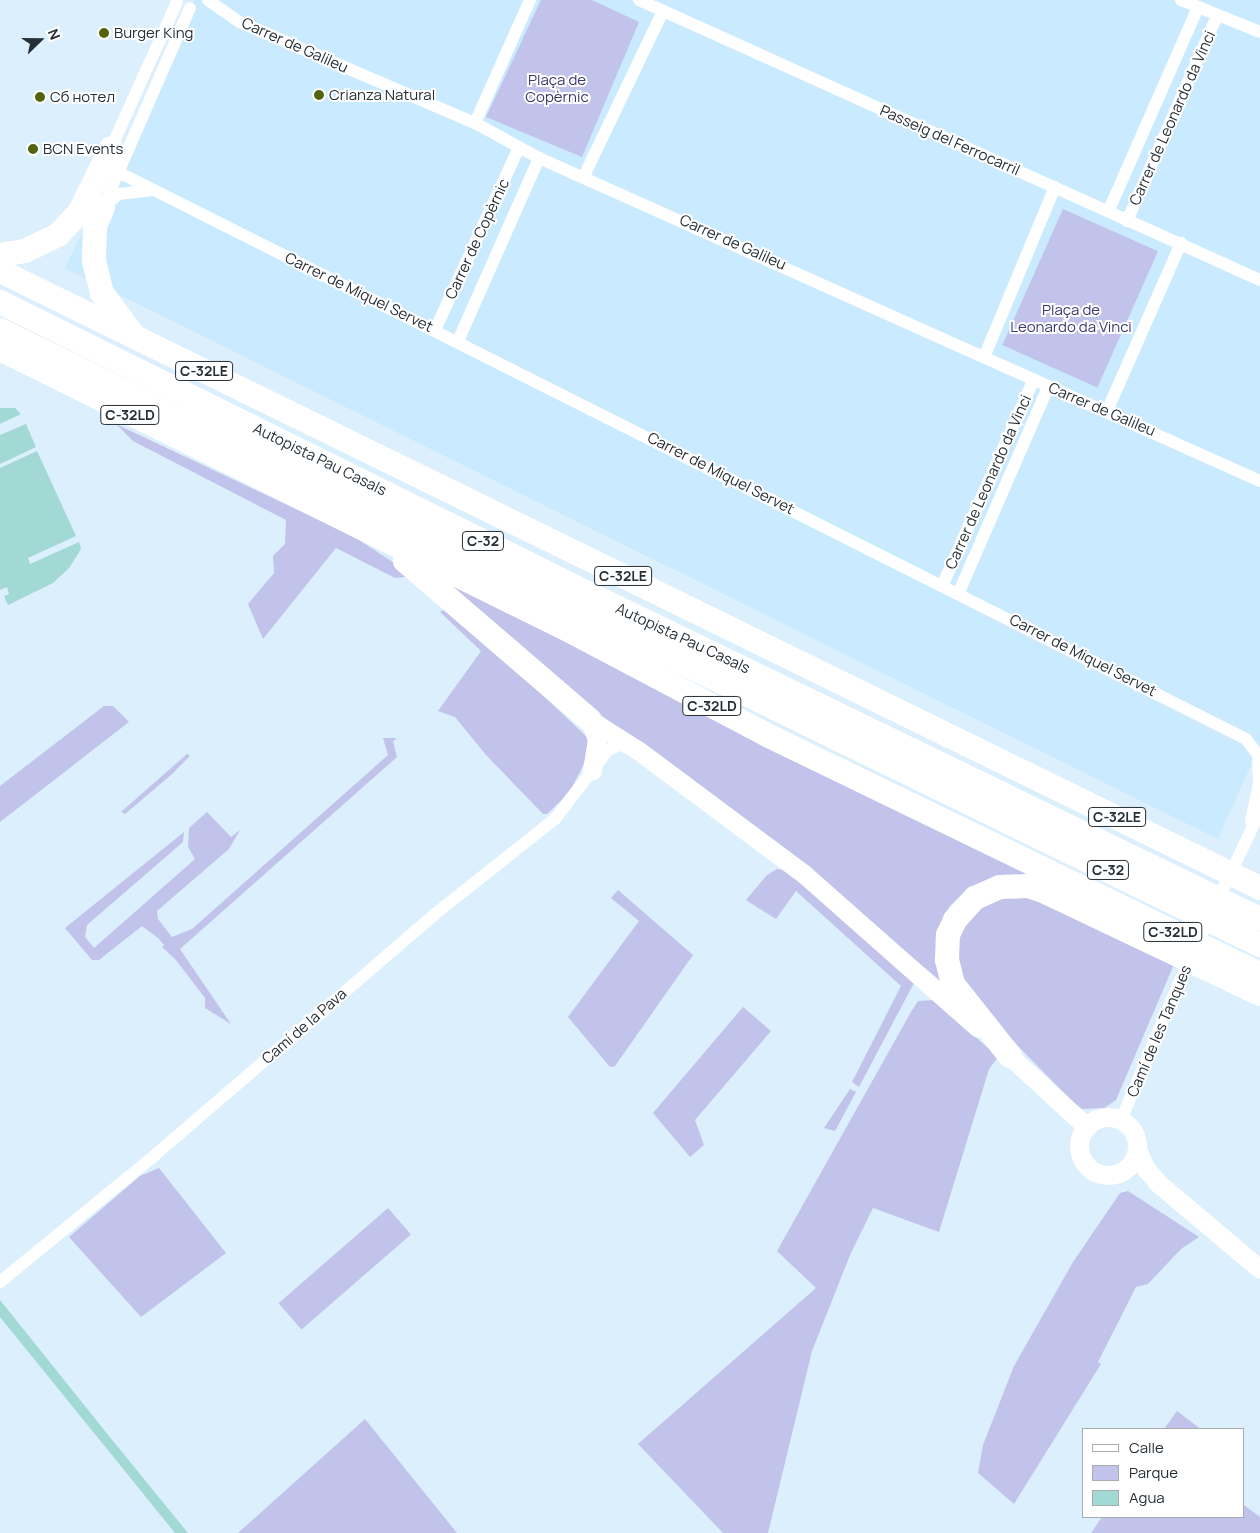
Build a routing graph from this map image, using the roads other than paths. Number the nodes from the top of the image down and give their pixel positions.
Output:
1 (207, 0) edge
2 (530, 0) edge
3 (640, 0) edge
4 (1181, 0) edge
5 (176, 1) edge
6 (1198, 7) junction
7 (190, 8) junction
8 (663, 11) junction
9 (1217, 16) junction
10 (1260, 32) edge
11 (475, 124) junction
12 (520, 147) junction
13 (111, 148) junction
14 (539, 158) junction
15 (120, 173) junction
16 (584, 176) junction
17 (1055, 187) junction
18 (152, 190) junction
19 (103, 207) junction
20 (1110, 210) junction
21 (1128, 221) junction
22 (1181, 244) junction
23 (0, 255) edge
24 (0, 271) edge
25 (1260, 280) edge
26 (0, 302) edge
27 (0, 330) edge
28 (435, 330) junction
29 (135, 337) junction
30 (458, 341) junction
31 (0, 351) edge
32 (984, 356) junction
33 (1034, 379) junction
34 (1048, 387) junction
35 (1107, 410) junction
36 (1260, 480) edge
37 (366, 532) junction
38 (942, 584) junction
39 (959, 592) junction
40 (546, 594) junction
41 (590, 720) junction
42 (630, 746) junction
43 (595, 766) junction
44 (858, 778) junction
45 (1259, 781) edge
46 (1260, 812) edge
47 (1249, 834) junction
48 (1260, 888) edge
49 (1260, 919) edge
50 (1260, 945) edge
51 (1260, 974) edge
52 (1260, 994) edge
53 (1010, 1056) junction
54 (1121, 1120) junction
55 (1087, 1127) junction
56 (1137, 1149) junction
57 (1121, 1172) junction
58 (1159, 1184) junction
59 (1260, 1269) edge
60 (0, 1282) edge

1 - 7 street
1 - 11 street, Carrer de Galileu
2 - 11 street
3 - 8 street, Passeig del Ferrocarril
4 - 6 street
5 - 7 street
5 - 13 street
6 - 9 street
6 - 20 street, Carrer de Leonardo da Vinci
7 - 15 street
8 - 16 street
8 - 17 street, Passeig del Ferrocarril
9 - 10 street
9 - 21 street, Carrer de Leonardo da Vinci
11 - 12 street, Carrer de Galileu
12 - 14 street, Carrer de Galileu
12 - 28 street, Carrer de Copèrnic
13 - 15 street
13 - 23 highway
14 - 16 street, Carrer de Galileu
14 - 30 street, Carrer de Copèrnic
15 - 18 street, Carrer de Miquel Servet
15 - 19 street
16 - 32 street, Carrer de Galileu
17 - 20 street, Passeig del Ferrocarril
17 - 32 street
18 - 19 street
18 - 28 street, Carrer de Miquel Servet
19 - 29 highway
20 - 21 street, Passeig del Ferrocarril
21 - 22 street, Passeig del Ferrocarril
22 - 25 street, Passeig del Ferrocarril
22 - 35 street
24 - 29 highway, C-32LE
26 - 49 highway, Autopista Pau Casals / C-32
27 - 40 highway, Autopista Pau Casals / C-32
28 - 30 street, Carrer de Miquel Servet
29 - 48 highway, C-32LE
30 - 38 street, Carrer de Miquel Servet
31 - 37 highway, C-32LD
32 - 33 street, Carrer de Galileu
33 - 34 street, Carrer de Galileu
33 - 38 street, Carrer de Leonardo da Vinci
34 - 35 street, Carrer de Galileu
34 - 39 street, Carrer de Leonardo da Vinci
35 - 36 street, Carrer de Galileu
37 - 41 highway
37 - 44 highway, C-32LD
38 - 39 street, Carrer de Miquel Servet
39 - 45 street, Carrer de Miquel Servet
40 - 44 highway
40 - 50 highway, Autopista Pau Casals / C-32
41 - 42 street
41 - 43 street
42 - 43 street, Camí de la Pava
42 - 53 street
43 - 60 street, Camí de la Pava
44 - 51 highway, C-32LD
45 - 47 street, Carrer de Miquel Servet
46 - 47 street
47 - 54 street, Camí de les Tanques
52 - 53 highway
53 - 55 street
54 - 55 street
54 - 56 street
55 - 57 street
56 - 57 street
56 - 58 street
57 - 58 street
58 - 59 street

